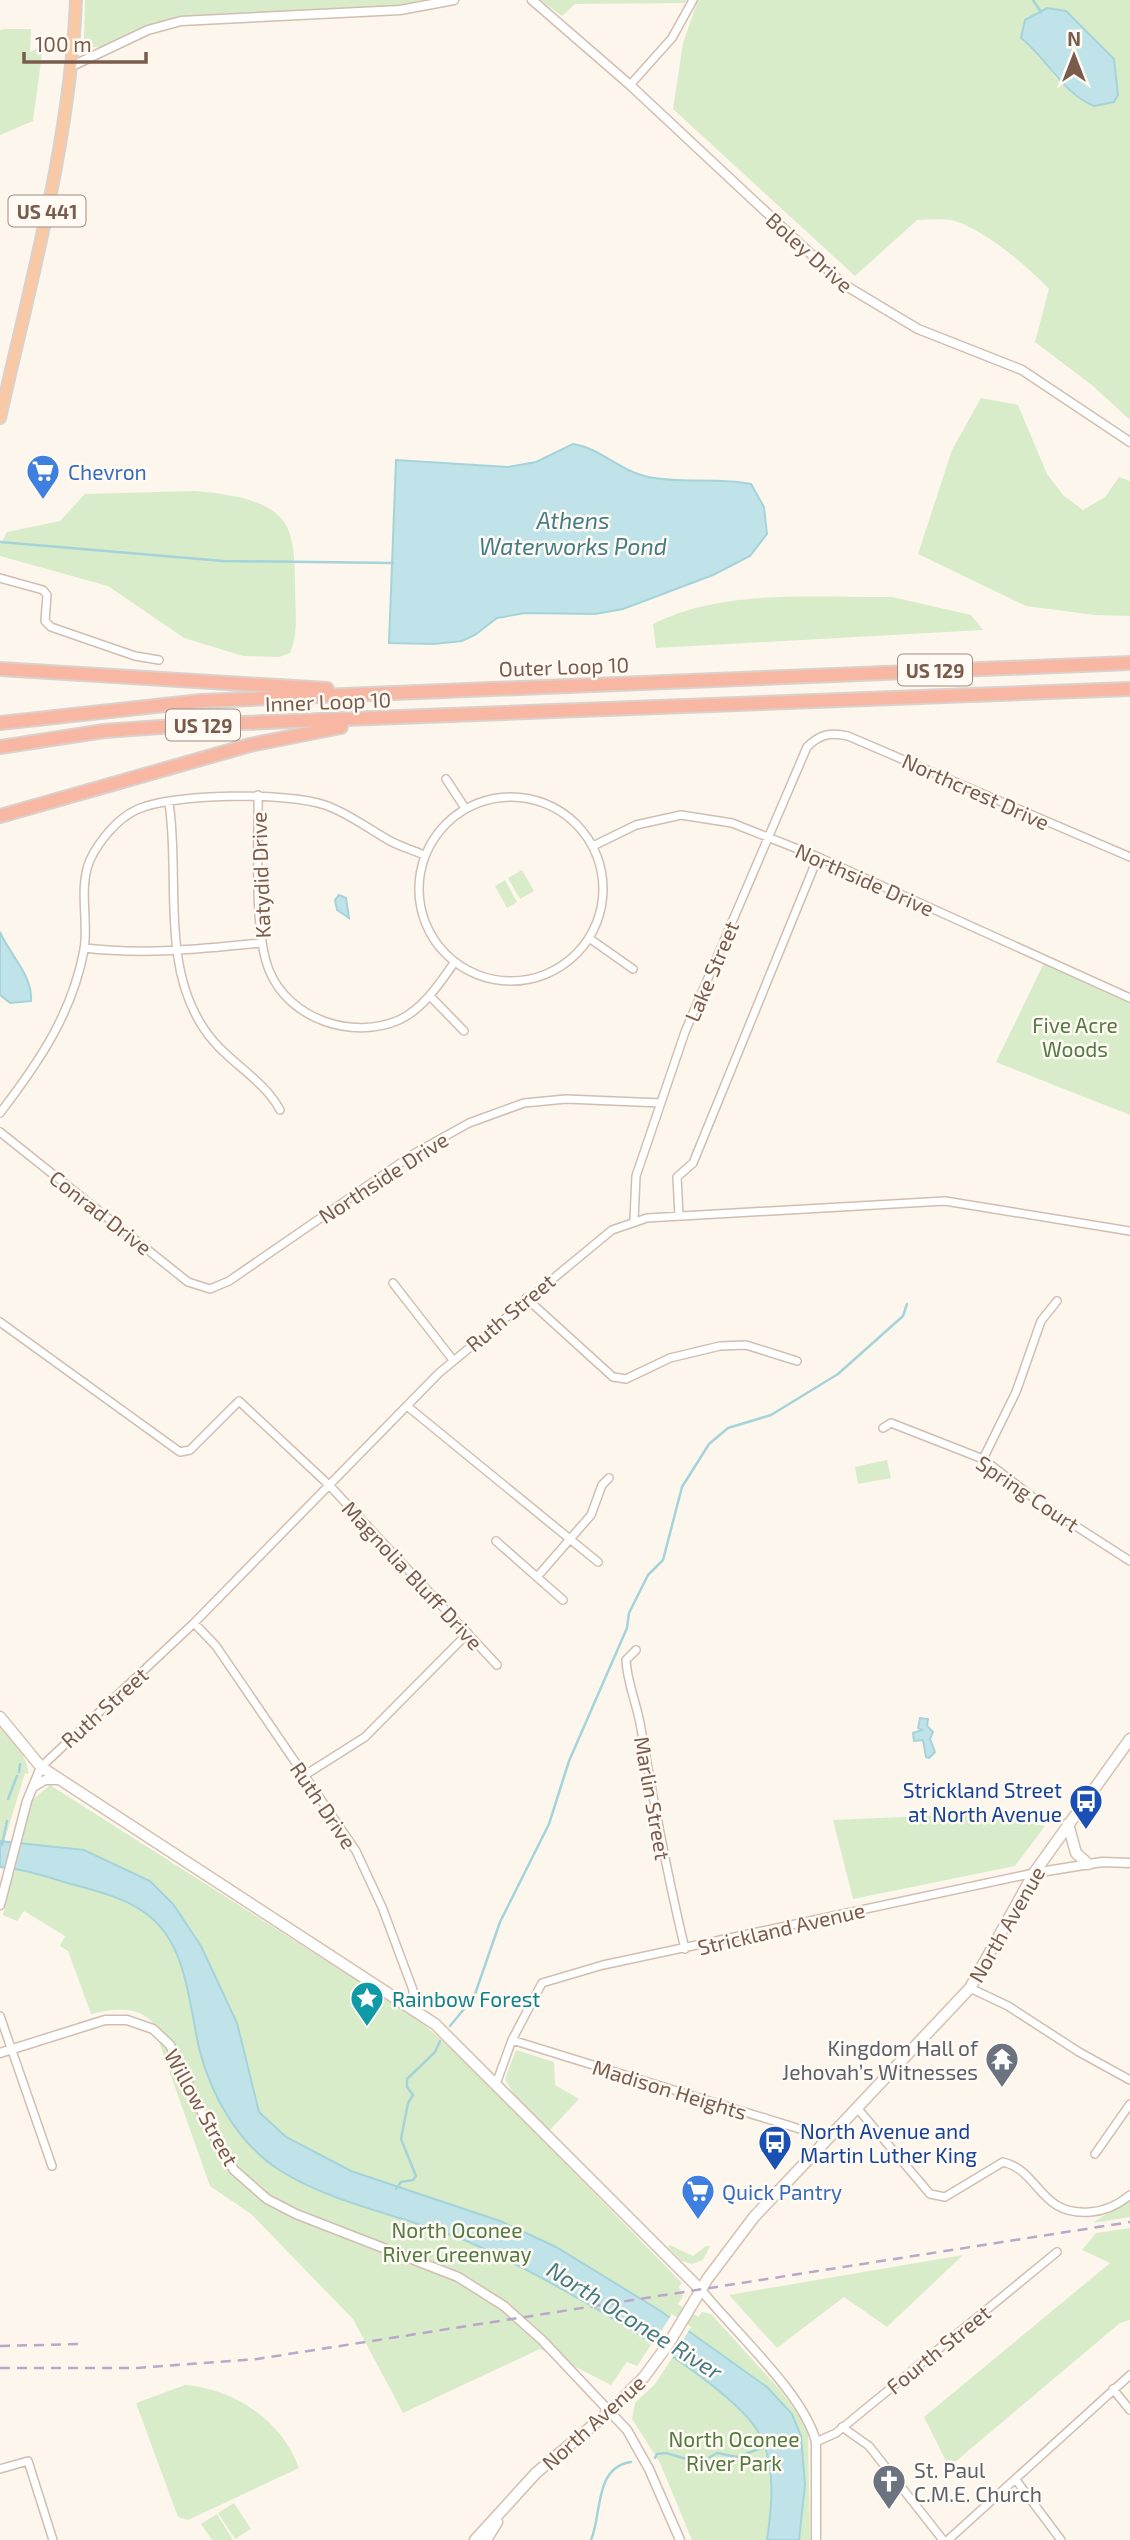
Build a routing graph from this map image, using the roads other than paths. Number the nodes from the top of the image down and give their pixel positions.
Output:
1 (76, 0) edge
2 (454, 0) edge
3 (532, 0) edge
4 (693, 0) edge
5 (72, 66) junction
6 (630, 85) junction
7 (0, 418) edge
8 (1130, 442) edge
9 (0, 578) edge
10 (159, 660) dead end
11 (1130, 663) edge
12 (0, 669) edge
13 (1130, 689) edge
14 (383, 692) junction
15 (407, 717) junction
16 (0, 723) edge
17 (821, 736) joint
18 (0, 747) edge
19 (446, 779) dead end
20 (258, 796) junction
21 (169, 803) junction
22 (465, 808) junction
23 (0, 816) edge
24 (770, 837) junction
25 (593, 846) junction
26 (424, 855) junction
27 (818, 857) junction
28 (1130, 857) edge
29 (589, 939) junction
30 (261, 943) junction
31 (84, 948) junction
32 (177, 953) junction
33 (454, 963) junction
34 (632, 969) dead end
35 (430, 996) junction
36 (1130, 998) edge
37 (464, 1031) dead end
38 (661, 1103) junction
39 (280, 1110) dead end
40 (0, 1113) edge
41 (0, 1132) edge
42 (679, 1216) junction
43 (634, 1220) junction
44 (1130, 1231) edge
45 (393, 1283) dead end
46 (202, 1289) joint
47 (526, 1298) junction
48 (1057, 1301) dead end
49 (0, 1322) edge
50 (453, 1360) junction
51 (797, 1362) dead end
52 (407, 1406) junction
53 (883, 1427) dead end
54 (983, 1460) junction
55 (609, 1478) dead end
56 (328, 1485) junction
57 (570, 1539) junction
58 (496, 1541) dead end
59 (1130, 1561) edge
60 (598, 1562) dead end
61 (537, 1577) junction
62 (563, 1600) dead end
63 (194, 1623) junction
64 (468, 1633) junction
65 (636, 1650) dead end
66 (497, 1665) dead end
67 (0, 1717) edge
68 (1130, 1739) edge
69 (41, 1767) junction
70 (305, 1775) junction
71 (61, 1780) junction
72 (31, 1789) junction
73 (1068, 1824) junction
74 (1130, 1863) edge
75 (1088, 1864) junction
76 (1034, 1872) junction
77 (0, 1905) edge
78 (685, 1949) junction
79 (970, 1988) junction
80 (413, 2008) junction
81 (0, 2016) edge
82 (512, 2040) junction
83 (11, 2050) junction
84 (0, 2053) edge
85 (1130, 2080) edge
86 (496, 2084) junction
87 (1130, 2104) edge
88 (858, 2109) junction
89 (829, 2138) junction
90 (1095, 2154) dead end
91 (52, 2166) dead end
92 (1130, 2195) edge
93 (1056, 2252) dead end
94 (701, 2290) junction
95 (1130, 2375) edge
96 (1113, 2389) junction
97 (611, 2410) junction
98 (1130, 2410) edge
99 (842, 2427) junction
100 (816, 2442) junction
101 (0, 2469) edge
102 (1016, 2480) junction
103 (508, 2503) junction
104 (53, 2540) edge
105 (475, 2540) edge
106 (486, 2540) edge
107 (680, 2540) edge
108 (816, 2540) edge
109 (945, 2540) edge
110 (1061, 2540) edge

1 - 5 highway, US 441
2 - 5 street
3 - 6 street, Boley Drive
4 - 6 street
5 - 7 highway, US 441
6 - 8 street, Boley Drive
9 - 10 street
11 - 14 highway, Outer Loop 10 / US 129
12 - 14 highway
13 - 15 highway, US 129
14 - 16 highway, Outer Loop 10 / US 129
15 - 18 highway, Inner Loop 10 / US 129
15 - 23 highway
17 - 24 street, Lake Street
17 - 28 street, Northcrest Drive
19 - 22 street
20 - 21 street
20 - 26 street
20 - 30 street, Katydid Drive
21 - 31 street
21 - 32 street
22 - 25 street
22 - 26 street
24 - 25 street, Northside Drive
24 - 27 street, Northside Drive
24 - 38 street, Lake Street
25 - 29 street
26 - 33 street
27 - 36 street, Northside Drive
27 - 42 street
29 - 33 street
29 - 34 street
30 - 32 street
30 - 35 street, Katydid Drive
31 - 32 street
31 - 40 street
32 - 39 street
33 - 35 street, Katydid Drive
35 - 37 street
38 - 43 street, Lake Street
38 - 46 street, Northside Drive
41 - 46 street, Conrad Drive
42 - 43 street, Ruth Street
42 - 44 street, Ruth Street
43 - 47 street, Ruth Street
45 - 50 street
47 - 50 street, Ruth Street
47 - 51 street
48 - 54 street
49 - 56 street, Magnolia Bluff Drive
50 - 52 street, Ruth Street
52 - 56 street, Ruth Street
52 - 57 street
53 - 54 street, Spring Court
54 - 59 street, Spring Court
55 - 57 street
56 - 63 street, Ruth Street
56 - 64 street, Magnolia Bluff Drive
57 - 60 street
57 - 61 street
58 - 61 street
61 - 62 street
63 - 69 street, Ruth Street
63 - 70 street, Ruth Drive
64 - 66 street, Magnolia Bluff Drive
64 - 70 street
65 - 78 street, Marlin Street
67 - 69 main road
68 - 73 main road, North Avenue
69 - 71 main road
69 - 72 street
70 - 80 street, Ruth Drive
71 - 72 street
71 - 80 main road
72 - 77 street
73 - 75 main road
73 - 76 main road, North Avenue
74 - 75 street, Strickland Avenue
75 - 76 street, Strickland Avenue
76 - 78 street, Strickland Avenue
76 - 79 main road, North Avenue
78 - 82 street, Strickland Avenue
79 - 85 street
79 - 88 main road, North Avenue
80 - 86 main road
81 - 83 street
82 - 86 street, Strickland Avenue
82 - 89 street, Madison Heights
83 - 84 street, Willow Street
83 - 91 street
83 - 97 street, Willow Street
86 - 94 main road
87 - 90 street
88 - 89 main road, North Avenue
88 - 92 street
89 - 94 main road, North Avenue
93 - 99 street, Fourth Street
94 - 97 main road, North Avenue
94 - 100 street
95 - 96 street
96 - 98 street
96 - 102 street
97 - 103 main road, North Avenue
97 - 107 street, Willow Street
99 - 100 street, Fourth Street
99 - 109 street
100 - 108 street
101 - 104 street
102 - 109 street
102 - 110 street
103 - 105 main road, North Avenue
103 - 106 main road, North Avenue

